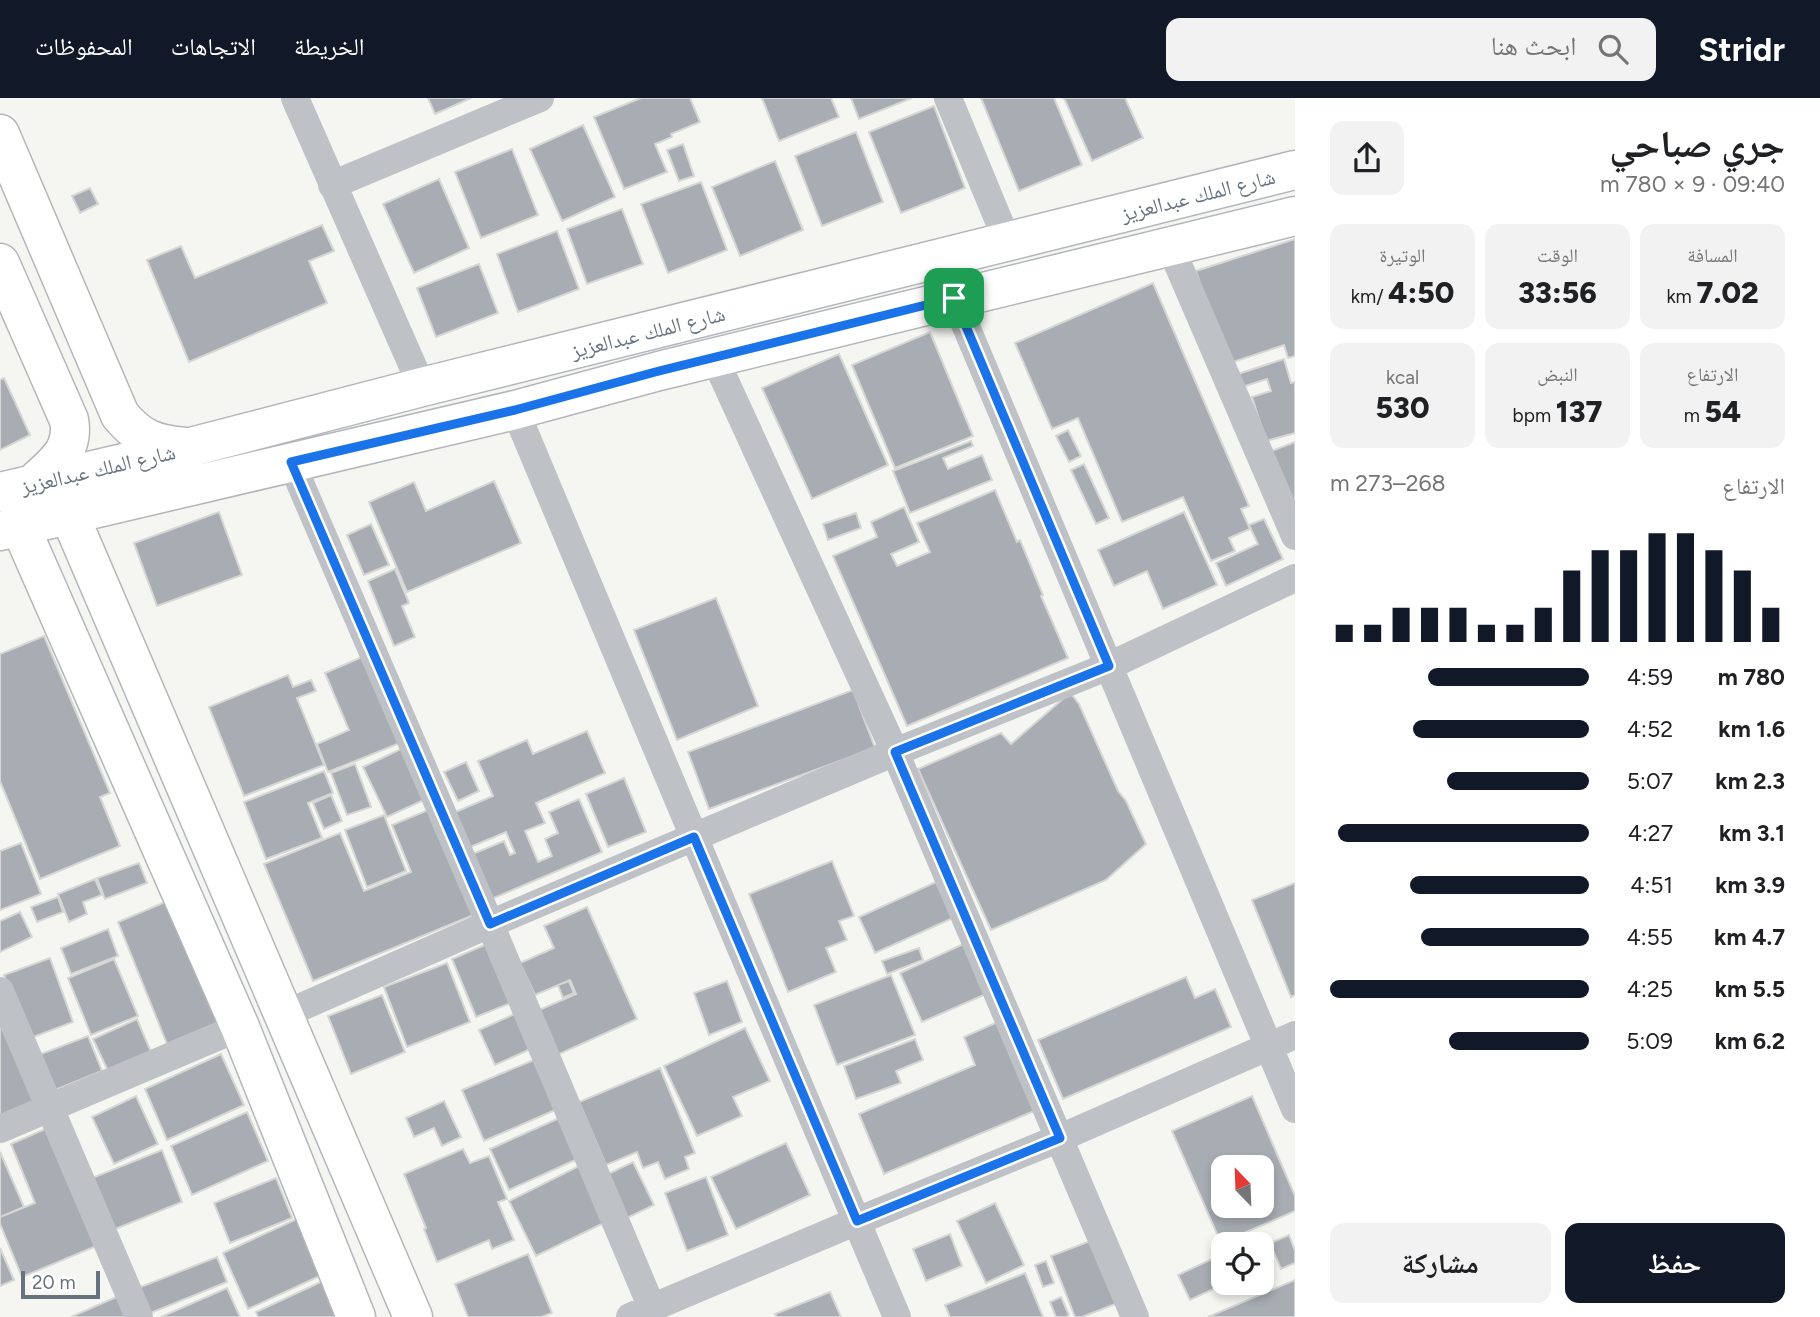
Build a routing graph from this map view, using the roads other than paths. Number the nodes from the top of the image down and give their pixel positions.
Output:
1 (295, 98) edge
2 (540, 98) edge
3 (948, 98) edge
4 (0, 134) edge
5 (1295, 170) edge
6 (332, 185) junction
7 (1295, 216) edge
8 (1008, 243) junction
9 (1170, 246) junction
10 (0, 263) edge
11 (954, 298) junction
12 (714, 357) junction
13 (422, 387) junction
14 (515, 410) junction
15 (187, 448) junction
16 (291, 462) junction
17 (17, 488) edge
18 (69, 513) junction
19 (10, 528) edge
20 (1295, 536) edge
21 (1295, 578) edge
22 (1109, 666) junction
23 (895, 752) junction
24 (694, 837) junction
25 (490, 924) junction
26 (0, 990) edge
27 (283, 1015) junction
28 (240, 1027) junction
29 (1295, 1035) edge
30 (1269, 1046) junction
31 (1295, 1108) edge
32 (50, 1109) junction
33 (0, 1129) edge
34 (1060, 1138) junction
35 (857, 1221) junction
36 (641, 1312) edge
37 (139, 1317) edge
38 (356, 1317) edge
39 (413, 1317) edge
40 (897, 1317) edge
41 (1135, 1317) edge

1 - 6 street
2 - 6 street
3 - 8 street
4 - 15 street
5 - 8 street, شارع الملك عبدالعزيز
6 - 13 street
7 - 9 street, شارع الملك عبدالعزيز
8 - 13 street, شارع الملك عبدالعزيز
9 - 11 street, شارع الملك عبدالعزيز
9 - 20 street
10 - 17 street
11 - 12 street, شارع الملك عبدالعزيز
11 - 22 street
12 - 14 street, شارع الملك عبدالعزيز
12 - 23 street
13 - 15 street, شارع الملك عبدالعزيز
14 - 16 street, شارع الملك عبدالعزيز
14 - 24 street
15 - 17 street, شارع الملك عبدالعزيز
16 - 18 street, شارع الملك عبدالعزيز
16 - 25 street
18 - 19 street, شارع الملك عبدالعزيز
18 - 27 street
19 - 28 street
21 - 22 street
22 - 23 street
22 - 30 street
23 - 24 street
23 - 34 street
24 - 25 street
24 - 35 street
25 - 27 street
25 - 36 street
26 - 32 street
27 - 39 street
28 - 32 street
28 - 38 street
29 - 30 street
30 - 31 street
30 - 34 street
32 - 33 street
32 - 37 street
34 - 35 street
34 - 41 street
35 - 36 street
35 - 40 street

